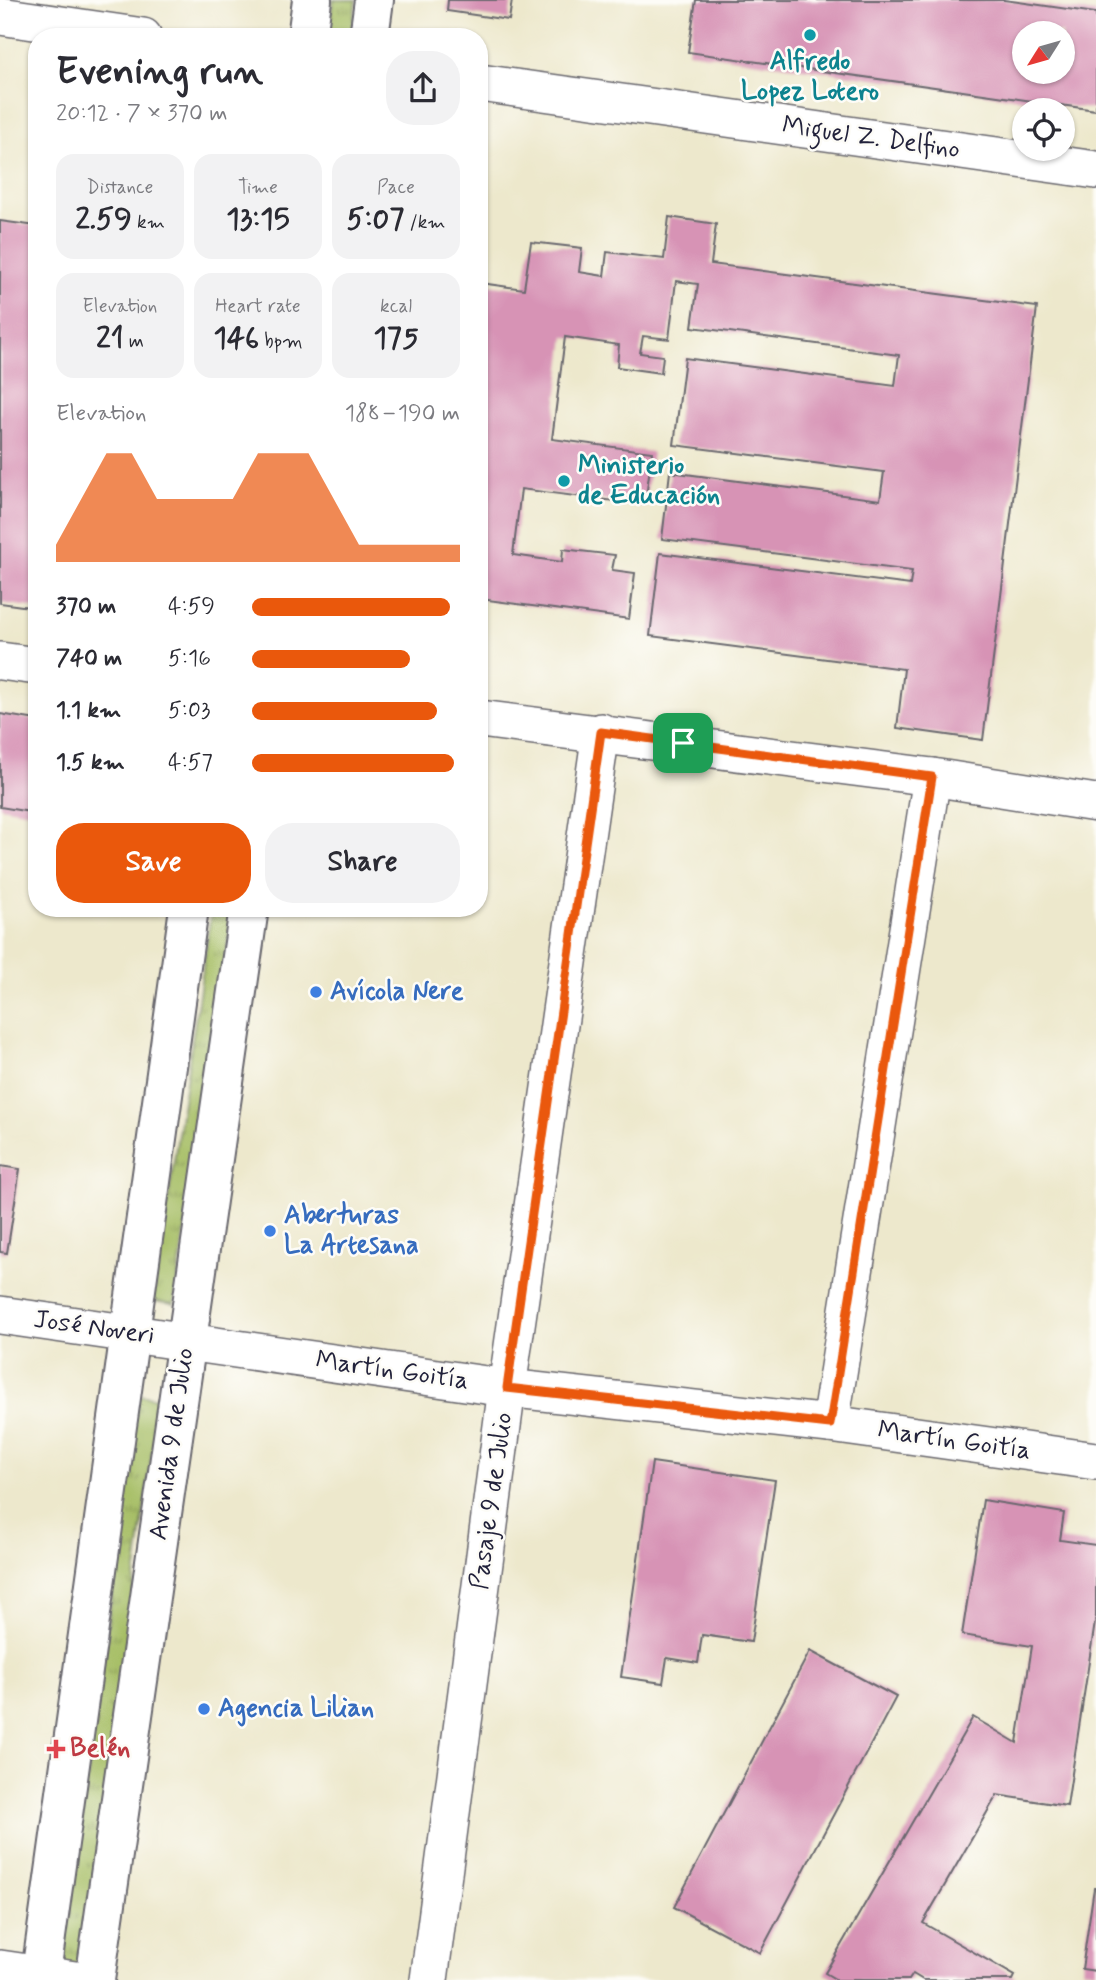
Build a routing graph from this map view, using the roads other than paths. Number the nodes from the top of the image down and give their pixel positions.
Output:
1 (312, 0) edge
2 (374, 0) edge
3 (0, 16) edge
4 (82, 28) edge
5 (308, 28) edge
6 (370, 28) edge
7 (488, 84) edge
8 (1096, 170) edge
9 (0, 661) edge
10 (28, 665) edge
11 (488, 720) edge
12 (601, 732) junction
13 (932, 777) junction
14 (1096, 803) edge
15 (188, 917) edge
16 (248, 917) edge
17 (0, 1315) edge
18 (132, 1332) junction
19 (187, 1342) junction
20 (507, 1388) junction
21 (830, 1424) junction
22 (1096, 1461) edge
23 (0, 1969) edge
24 (52, 1978) edge
25 (95, 1980) edge
26 (429, 1980) edge

1 - 5 main road
2 - 6 main road
3 - 4 street
7 - 8 street, Miguel Z. Delfino
9 - 10 street
11 - 12 street
12 - 13 street
12 - 20 street, Pasaje 9 de Julio
13 - 14 street
13 - 21 street
15 - 18 main road
16 - 19 main road, Avenida 9 de Julio
17 - 18 street, José Noveri
18 - 19 street, José Noveri
18 - 24 main road
19 - 20 street, Martín Goitía
19 - 25 main road, Avenida 9 de Julio
20 - 21 street, Martín Goitía
20 - 26 street, Pasaje 9 de Julio
21 - 22 street, Martín Goitía
23 - 24 street

